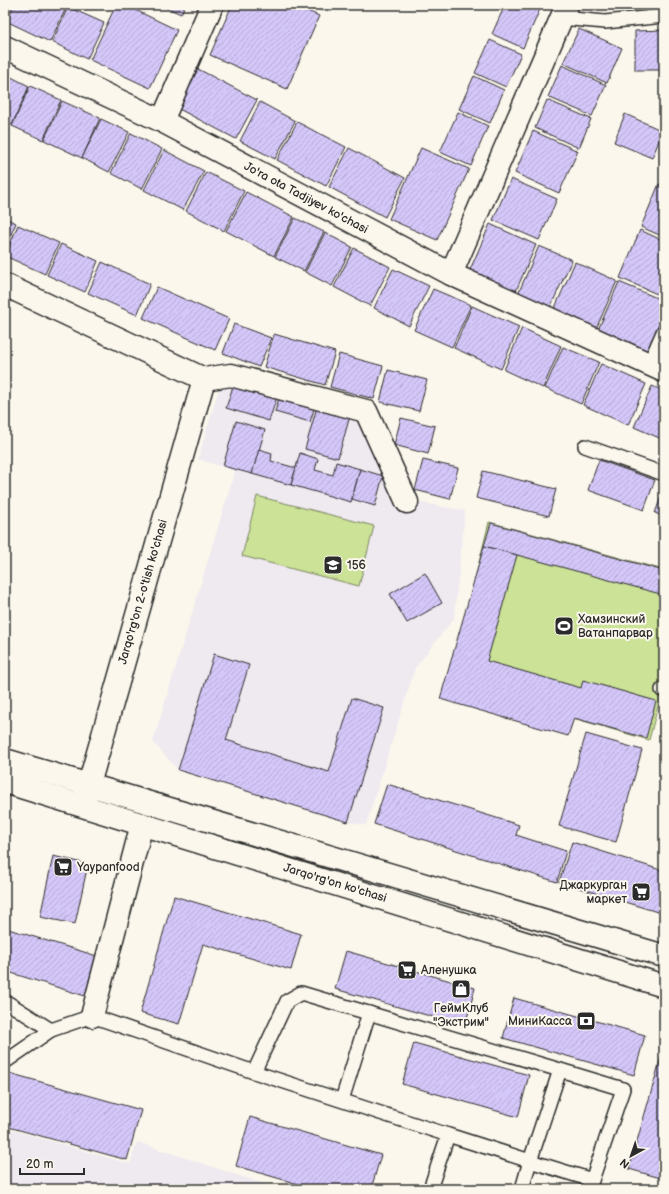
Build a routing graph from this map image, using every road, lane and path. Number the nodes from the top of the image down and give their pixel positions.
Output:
1 (212, 5) edge
2 (564, 12) edge
3 (664, 16) edge
4 (5, 47) edge
5 (162, 121) junction
6 (451, 274) junction
7 (5, 285) edge
8 (664, 330) edge
9 (656, 367) edge
10 (204, 379) junction
11 (585, 446) dead end
12 (664, 474) edge
13 (407, 502) dead end
14 (5, 760) edge
15 (5, 782) edge
16 (86, 795) junction
17 (142, 824) junction
18 (664, 956) edge
19 (664, 986) edge
20 (5, 1002) edge
21 (369, 1013) junction
22 (92, 1016) junction
23 (51, 1030) junction
24 (5, 1062) edge
25 (560, 1070) junction
26 (254, 1072) junction
27 (342, 1100) junction
28 (448, 1135) junction
29 (530, 1161) junction
30 (590, 1184) edge
31 (430, 1189) edge
32 (522, 1189) edge

1 - 5 street
2 - 3 lane
2 - 6 street
4 - 5 street, Jo'ra ota Tadjiyev ko'chasi
5 - 6 street, Jo'ra ota Tadjiyev ko'chasi
6 - 9 street, Jo'ra ota Tadjiyev ko'chasi
7 - 10 street
8 - 9 lane
10 - 13 street
10 - 16 street, Jarqo'rg'on 2-o'tish ko'chasi
11 - 12 lane
14 - 16 street, Jarqo'rg'on ko'chasi
15 - 16 street, Jarqo'rg'on ko'chasi
16 - 17 street, Jarqo'rg'on ko'chasi
16 - 18 street, Jarqo'rg'on ko'chasi
17 - 19 street, Jarqo'rg'on ko'chasi
17 - 22 street
20 - 23 lane
21 - 25 lane
21 - 26 lane
21 - 27 lane
22 - 23 lane
22 - 26 lane
23 - 24 lane
25 - 29 lane
25 - 30 lane
26 - 27 lane
27 - 28 lane
28 - 29 lane
28 - 31 lane
29 - 30 lane
29 - 32 lane

